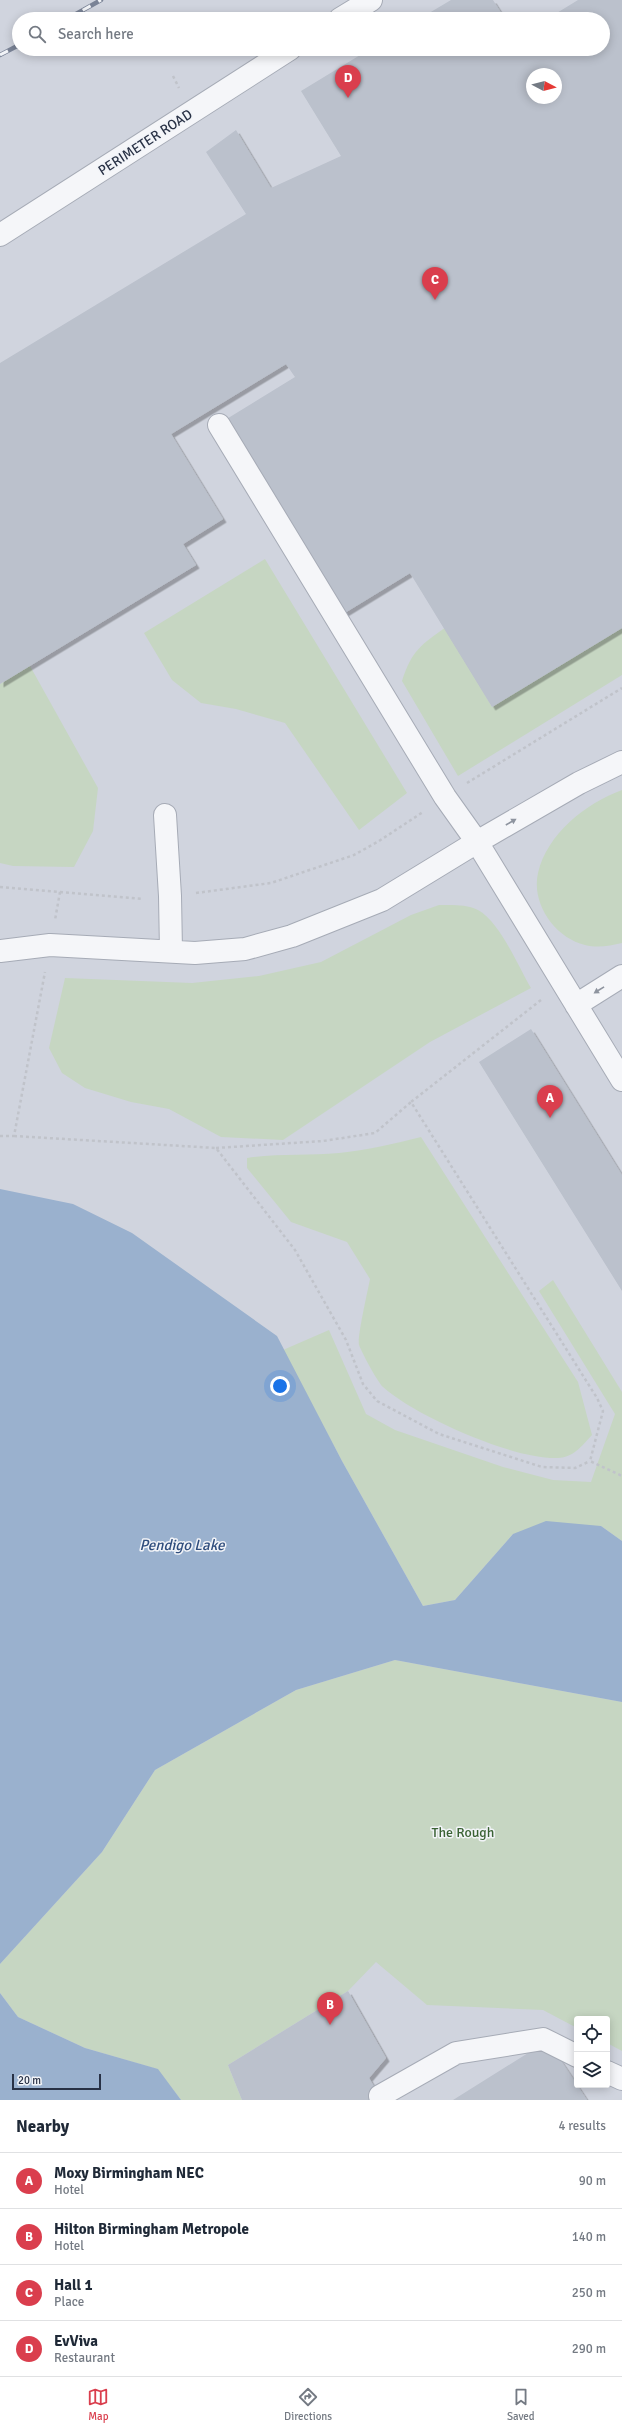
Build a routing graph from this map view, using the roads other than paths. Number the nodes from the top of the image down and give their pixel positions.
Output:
1 (371, 0) edge
2 (351, 12) edge
3 (279, 56) edge
4 (0, 235) edge
5 (218, 425) dead end
6 (622, 762) edge
7 (165, 815) dead end
8 (477, 842) junction
9 (0, 951) edge
10 (171, 952) junction
11 (622, 976) edge
12 (576, 1005) junction
13 (622, 1080) edge
14 (574, 2054) edge
15 (610, 2073) edge
16 (622, 2079) edge
17 (380, 2096) dead end

1 - 2 lane
3 - 4 lane, PERIMETER ROAD
5 - 8 lane
8 -> 6 lane
7 - 10 lane
8 - 10 lane
8 - 12 lane
9 - 10 lane
11 -> 12 lane
12 - 13 lane
14 - 17 lane
15 - 16 lane

